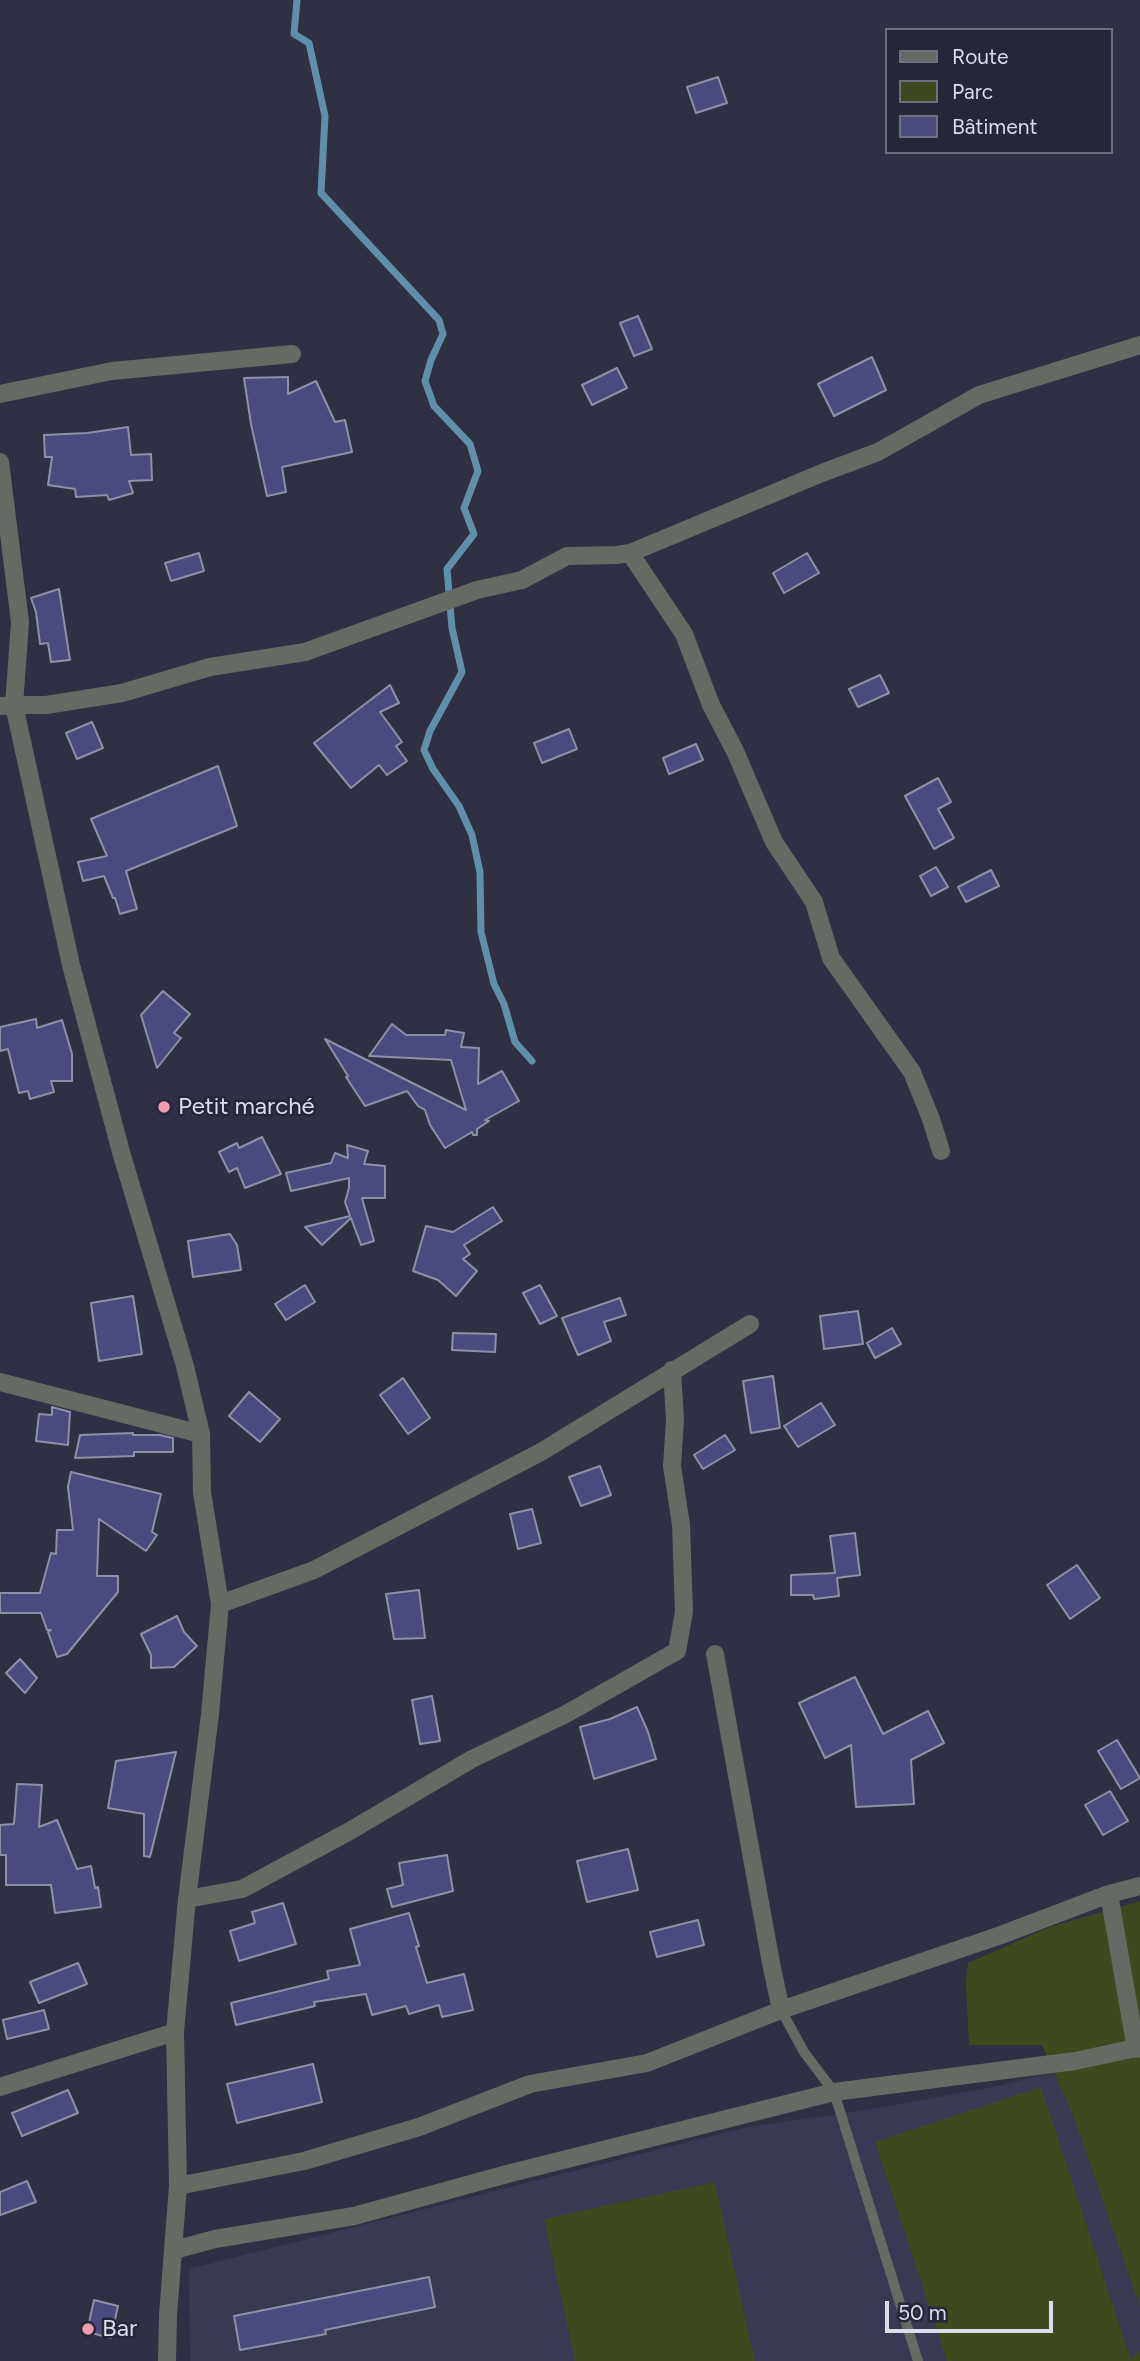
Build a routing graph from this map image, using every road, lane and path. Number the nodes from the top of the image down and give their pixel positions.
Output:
1 (1140, 345) edge
2 (292, 354) dead end
3 (0, 394) edge
4 (0, 462) edge
5 (630, 553) junction
6 (7, 706) edge
7 (941, 1151) dead end
8 (750, 1324) dead end
9 (672, 1370) junction
10 (0, 1382) edge
11 (201, 1434) junction
12 (220, 1604) junction
13 (715, 1654) dead end
14 (1140, 1886) edge
15 (1109, 1894) junction
16 (187, 1899) junction
17 (781, 2010) junction
18 (176, 2032) junction
19 (1138, 2048) edge
20 (0, 2087) edge
21 (834, 2092) junction
22 (178, 2186) junction
23 (174, 2250) junction
24 (167, 2361) edge
25 (918, 2361) edge

1 - 5 street
2 - 3 street
4 - 6 street
5 - 6 street
5 - 7 street
6 - 11 street
8 - 9 street
9 - 12 street
9 - 16 street
10 - 11 street
11 - 12 street
12 - 16 street
13 - 17 street
14 - 15 street
15 - 17 street
15 - 19 street
16 - 18 street
17 - 21 lane
17 - 22 street
18 - 20 street
18 - 22 street
19 - 21 street
21 - 23 street
21 - 25 lane
22 - 23 street
23 - 24 street

